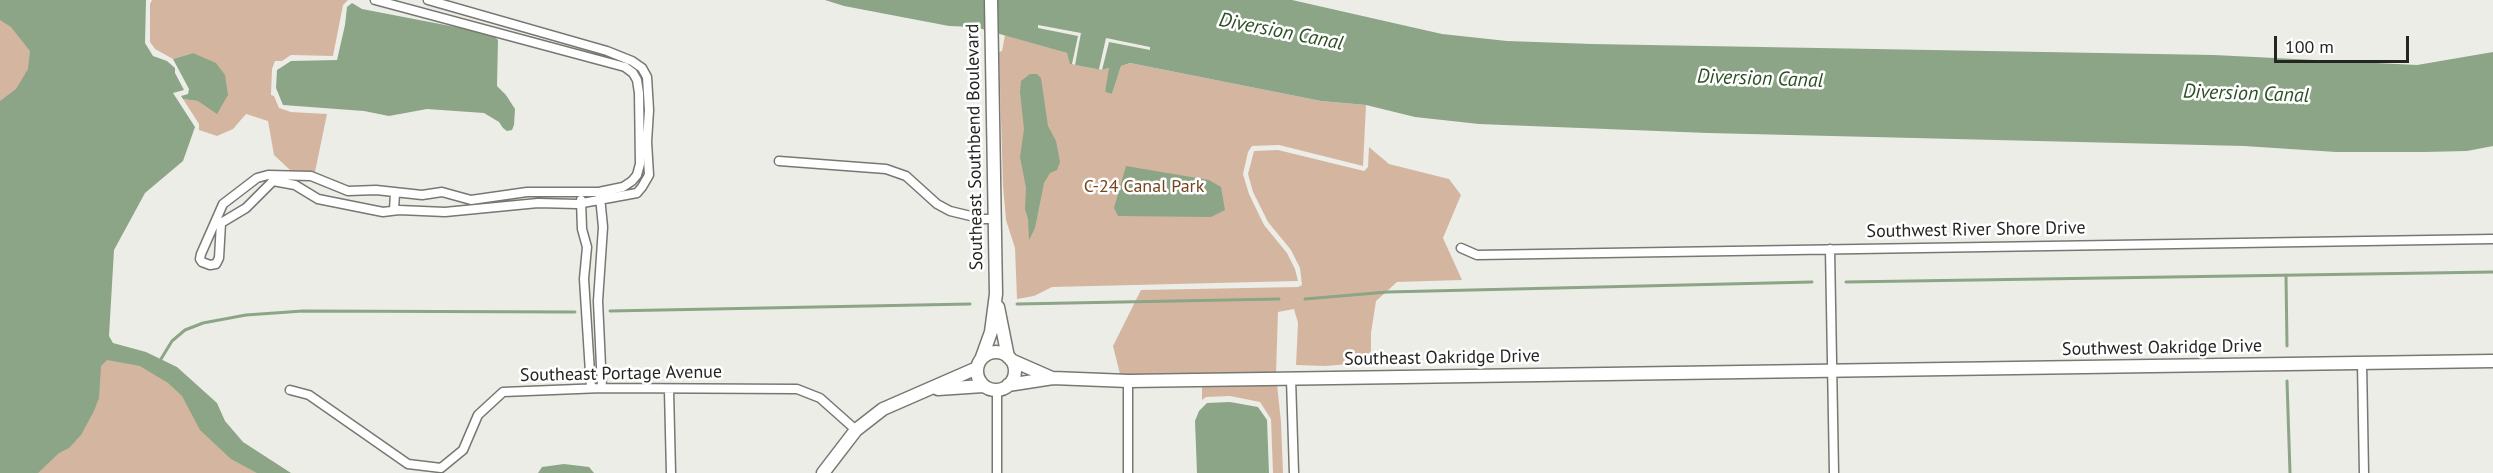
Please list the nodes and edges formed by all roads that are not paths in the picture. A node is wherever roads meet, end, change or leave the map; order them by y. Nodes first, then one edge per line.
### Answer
1 (375, 0) edge
2 (428, 0) edge
3 (991, 0) edge
4 (448, 6) junction
5 (444, 17) junction
6 (528, 28) junction
7 (524, 39) junction
8 (630, 64) junction
9 (779, 161) dead end
10 (280, 178) junction
11 (395, 193) junction
12 (582, 193) junction
13 (600, 196) junction
14 (481, 203) junction
15 (581, 204) junction
16 (394, 210) junction
17 (994, 219) junction
18 (2493, 239) edge
19 (1461, 248) dead end
20 (1830, 249) junction
21 (996, 294) junction
22 (600, 343) junction
23 (588, 344) junction
24 (1010, 358) junction
25 (2493, 361) edge
26 (979, 363) junction
27 (2362, 363) junction
28 (1832, 370) junction
29 (1053, 378) junction
30 (1291, 379) junction
31 (1128, 381) junction
32 (983, 386) junction
33 (591, 388) junction
34 (602, 388) junction
35 (1002, 388) junction
36 (290, 390) dead end
37 (669, 390) junction
38 (931, 390) junction
39 (856, 430) junction
40 (671, 473) edge
41 (823, 473) edge
42 (997, 473) edge
43 (1128, 473) edge
44 (1294, 473) edge
45 (1834, 473) edge
46 (2364, 473) edge

1 - 5 street
2 - 4 street
3 - 17 street, Southeast Southbend Boulevard
4 - 5 street
4 - 6 street
5 - 7 street
6 - 7 street
6 - 8 street
7 - 8 street
8 - 13 street
9 - 17 street
10 - 10 street
10 - 11 street
10 - 16 street
11 - 14 street
11 - 16 street
12 - 13 street
12 - 14 street
12 - 15 street
13 - 15 street
13 - 22 street
14 - 15 street
14 - 16 street
15 - 23 street
17 - 21 street, Southeast Southbend Boulevard
18 - 20 street, Southwest River Shore Drive
19 - 20 street, Southwest River Shore Drive
20 - 28 street
21 - 24 street, Southeast Southbend Boulevard
21 - 26 street, Southeast Southbend Boulevard
22 - 23 street
22 - 34 street
23 - 33 street
24 - 26 street
24 - 29 street, Southeast Oakridge Drive
24 - 35 street
25 - 27 street, Southwest Oakridge Drive
26 - 32 street
26 - 38 street
27 - 28 street, Southwest Oakridge Drive
27 - 46 street
28 - 30 street, Southeast Oakridge Drive
28 - 45 street
29 - 31 street, Southeast Oakridge Drive
29 - 35 street, Southeast Oakridge Drive
30 - 31 street, Southeast Oakridge Drive
30 - 44 street
31 - 43 street
32 - 35 street
32 - 38 street
33 - 34 street, Southeast Portage Avenue
33 - 36 street, Southeast Portage Avenue
34 - 37 street, Southeast Portage Avenue
35 - 42 street
37 - 39 street, Southeast Portage Avenue
37 - 40 street
38 - 39 street
39 - 41 street

